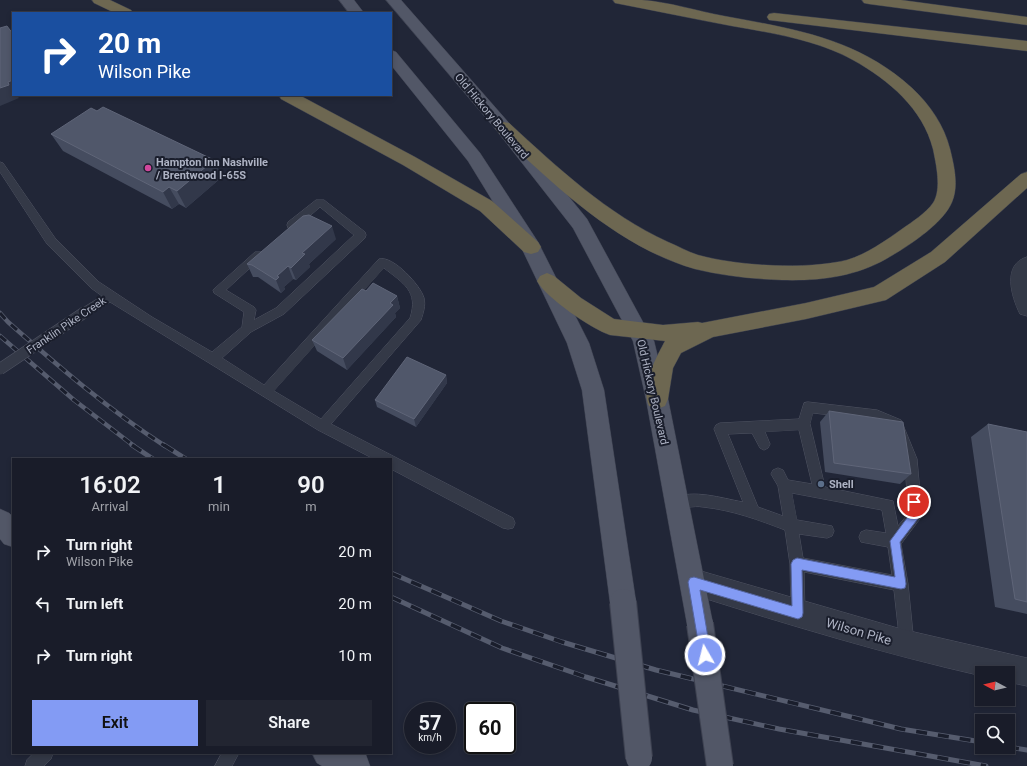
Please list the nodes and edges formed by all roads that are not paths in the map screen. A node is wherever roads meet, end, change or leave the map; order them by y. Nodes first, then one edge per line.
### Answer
1 (99, 0) edge
2 (346, 0) edge
3 (619, 0) edge
4 (869, 0) edge
5 (396, 3) edge
6 (124, 12) edge
7 (356, 12) edge
8 (1027, 21) edge
9 (1027, 46) edge
10 (392, 56) edge
11 (289, 96) edge
12 (503, 127) junction
13 (0, 165) edge
14 (1027, 178) edge
15 (284, 233) edge
16 (531, 247) junction
17 (266, 248) edge
18 (1026, 264) edge
19 (547, 281) junction
20 (110, 296) junction
21 (1027, 308) edge
22 (247, 329) junction
23 (709, 329) junction
24 (637, 330) junction
25 (213, 358) junction
26 (0, 369) edge
27 (265, 392) junction
28 (657, 399) junction
29 (804, 424) junction
30 (322, 426) junction
31 (756, 427) junction
32 (764, 444) dead end
33 (384, 458) edge
34 (392, 463) edge
35 (820, 492) junction
36 (677, 502) junction
37 (753, 511) junction
38 (0, 521) edge
39 (508, 523) dead end
40 (791, 526) junction
41 (827, 531) dead end
42 (12, 534) edge
43 (866, 537) dead end
44 (895, 541) junction
45 (797, 564) junction
46 (694, 582) junction
47 (901, 584) junction
48 (798, 613) junction
49 (907, 644) junction
50 (1027, 672) edge
51 (44, 754) edge
52 (230, 754) edge
53 (329, 754) edge
54 (640, 762) edge
55 (33, 766) edge
56 (223, 766) edge
57 (355, 766) edge
58 (720, 766) edge

1 - 6 highway
2 - 7 main road
3 - 9 highway
3 - 12 highway
4 - 8 highway
5 - 12 main road, Old Hickory Boulevard
10 - 16 main road
11 - 16 highway
12 - 24 main road, Old Hickory Boulevard
13 - 20 lane, Franklin Pike Creek
14 - 23 highway
15 - 22 lane
16 - 19 main road
17 - 22 lane
18 - 21 street
19 - 24 highway
19 - 54 main road, bridge
20 - 25 lane
20 - 26 lane, Franklin Pike Creek, bridge
22 - 25 lane
23 - 24 highway
23 - 28 highway
24 - 28 main road, Old Hickory Boulevard
25 - 27 lane
27 - 30 lane
27 - 30 lane
28 - 36 main road, Old Hickory Boulevard
29 - 31 lane
29 - 35 lane
29 - 44 lane
30 - 33 lane
31 - 32 lane
31 - 37 lane
34 - 39 lane
35 - 40 lane
35 - 44 lane
36 - 37 lane
36 - 46 main road, Old Hickory Boulevard
37 - 40 lane
38 - 42 main road
40 - 41 lane
40 - 45 lane
43 - 44 lane
44 - 47 lane
45 - 47 lane
45 - 48 lane
46 - 48 street, Wilson Pike
46 - 58 main road, Old Hickory Boulevard, bridge
47 - 49 lane
48 - 49 street, Wilson Pike
49 - 50 street, Wilson Pike
51 - 55 lane
52 - 56 lane
53 - 57 main road

